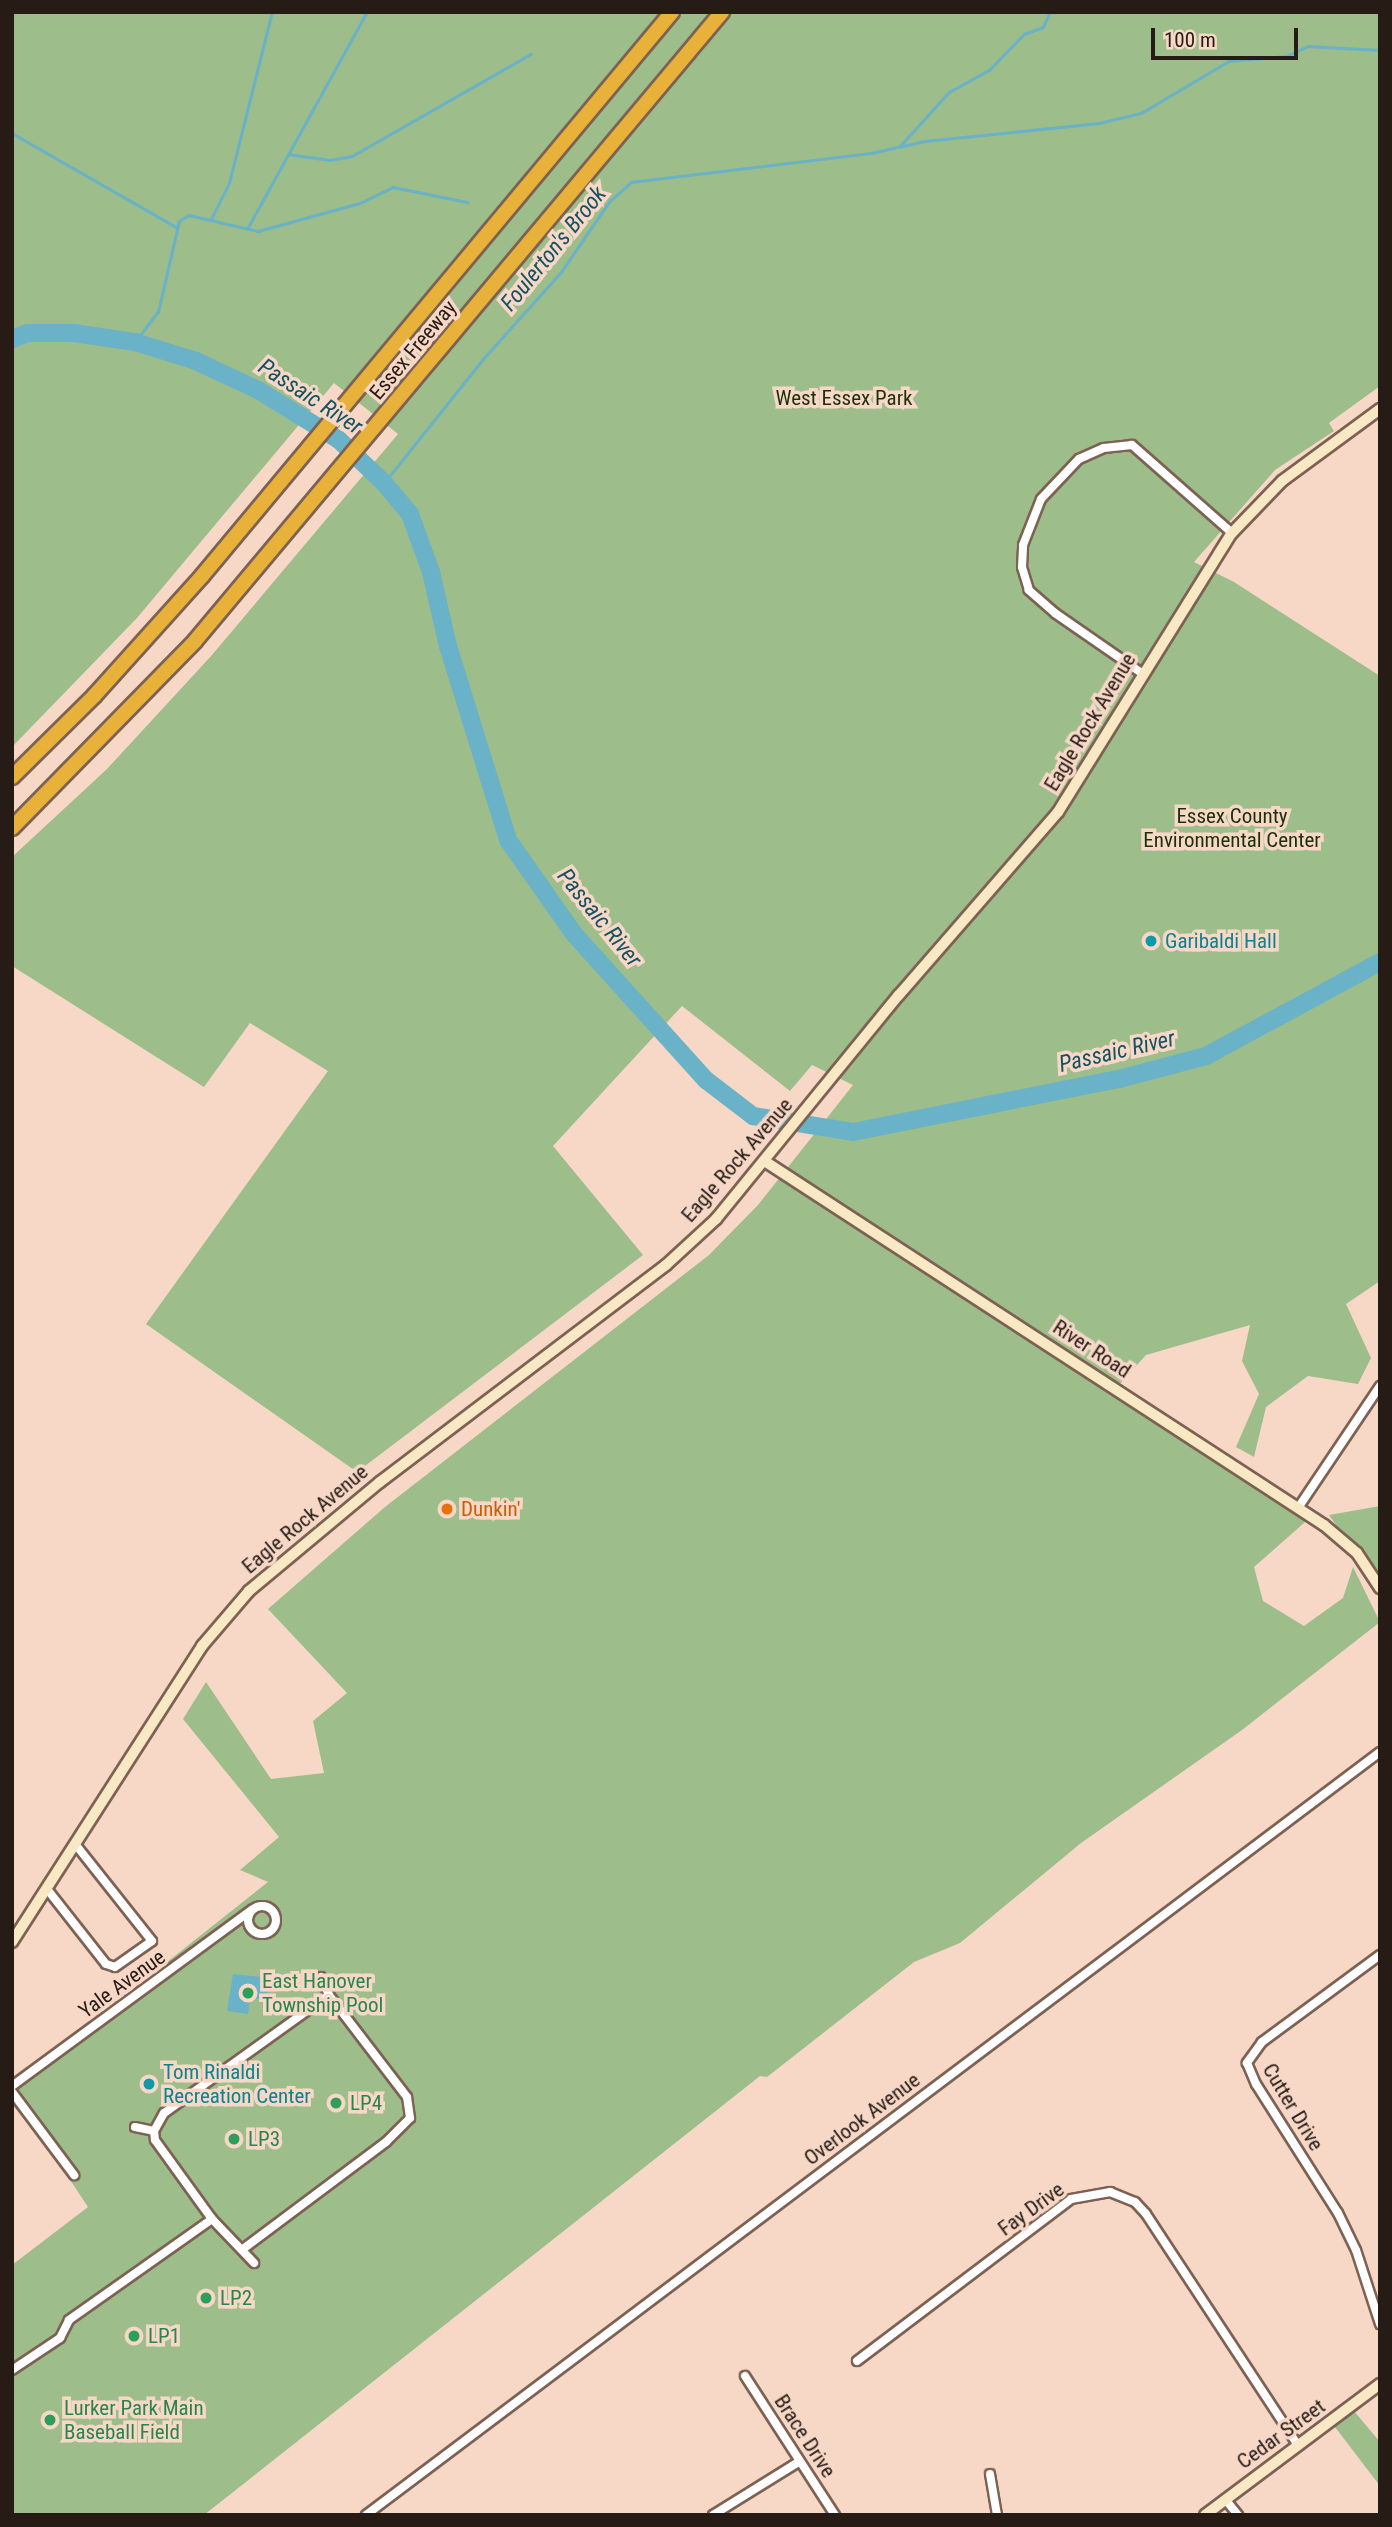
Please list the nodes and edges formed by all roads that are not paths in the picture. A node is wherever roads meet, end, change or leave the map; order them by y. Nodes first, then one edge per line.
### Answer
1 (672, 12) edge
2 (722, 12) edge
3 (1380, 409) edge
4 (1232, 533) junction
5 (1143, 674) junction
6 (12, 777) edge
7 (12, 828) edge
8 (766, 1163) junction
9 (1380, 1386) edge
10 (1298, 1508) junction
11 (1380, 1588) edge
12 (1380, 1752) edge
13 (76, 1845) junction
14 (47, 1889) junction
15 (253, 1910) dead end
16 (12, 1942) edge
17 (1380, 1955) edge
18 (321, 1977) dead end
19 (329, 1995) junction
20 (12, 2086) edge
21 (12, 2092) edge
22 (135, 2127) dead end
23 (154, 2131) junction
24 (74, 2175) dead end
25 (212, 2219) junction
26 (243, 2249) junction
27 (254, 2263) dead end
28 (1380, 2324) edge
29 (857, 2361) dead end
30 (12, 2370) edge
31 (745, 2376) dead end
32 (1380, 2384) edge
33 (1298, 2445) junction
34 (800, 2460) junction
35 (990, 2474) dead end
36 (1225, 2499) junction
37 (366, 2515) edge
38 (713, 2515) edge
39 (835, 2515) edge
40 (997, 2515) edge
41 (1205, 2515) edge
42 (1238, 2515) edge

1 - 6 highway, Essex Freeway
2 - 7 highway, Essex Freeway
3 - 4 main road, Eagle Rock Avenue
4 - 5 main road, Eagle Rock Avenue
4 - 5 street
5 - 8 main road, Eagle Rock Avenue
8 - 10 main road, River Road
8 - 13 main road, Eagle Rock Avenue
9 - 10 street
10 - 11 main road, River Road
12 - 37 street, Overlook Avenue
13 - 14 main road, Eagle Rock Avenue
13 - 14 street
14 - 16 main road, Eagle Rock Avenue
15 - 20 street, Yale Avenue
17 - 28 street, Cutter Drive
18 - 19 street
19 - 23 street
19 - 26 street
21 - 24 street
22 - 23 street
23 - 25 street
25 - 26 street
25 - 30 street
26 - 27 street
29 - 33 street, Fay Drive
31 - 34 street, Brace Drive
32 - 33 main road, Cedar Street
33 - 36 main road, Cedar Street
34 - 38 street
34 - 39 street, Brace Drive
35 - 40 street
36 - 41 main road, Cedar Street
36 - 42 street

